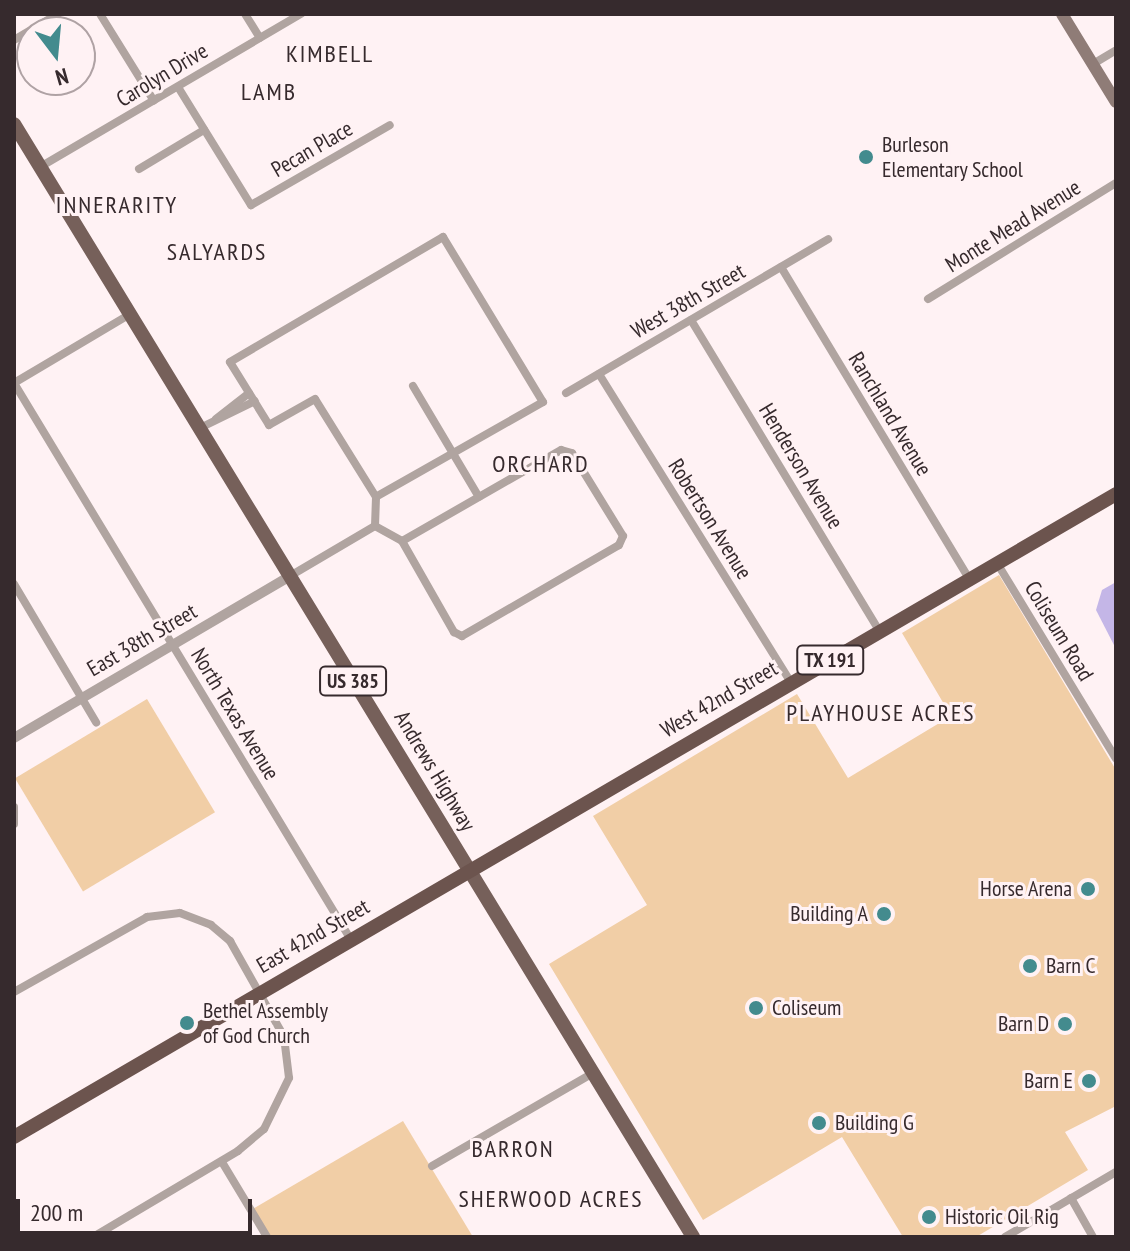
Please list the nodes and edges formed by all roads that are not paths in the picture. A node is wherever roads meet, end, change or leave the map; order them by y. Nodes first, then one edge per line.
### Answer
1 (58, 14) edge
2 (100, 14) edge
3 (245, 14) edge
4 (301, 14) edge
5 (1062, 14) edge
6 (260, 38) junction
7 (14, 40) edge
8 (1116, 50) edge
9 (1093, 64) junction
10 (178, 87) junction
11 (154, 101) junction
12 (1116, 102) edge
13 (14, 124) edge
14 (390, 125) dead end
15 (204, 130) junction
16 (40, 167) junction
17 (139, 169) dead end
18 (1116, 183) edge
19 (828, 239) dead end
20 (781, 267) junction
21 (928, 299) dead end
22 (130, 314) junction
23 (691, 320) junction
24 (599, 374) junction
25 (14, 383) edge
26 (413, 386) dead end
27 (566, 393) dead end
28 (252, 397) junction
29 (200, 428) junction
30 (454, 452) junction
31 (1116, 494) edge
32 (376, 497) junction
33 (479, 497) junction
34 (375, 526) junction
35 (402, 541) junction
36 (997, 563) junction
37 (290, 576) junction
38 (969, 579) junction
39 (14, 584) edge
40 (879, 631) junction
41 (173, 645) junction
42 (791, 683) junction
43 (82, 698) junction
44 (96, 722) dead end
45 (14, 738) edge
46 (1116, 759) edge
47 (14, 807) edge
48 (14, 824) edge
49 (469, 871) junction
50 (351, 940) junction
51 (14, 992) edge
52 (261, 992) junction
53 (593, 1073) junction
54 (14, 1137) edge
55 (222, 1162) junction
56 (432, 1166) dead end
57 (1116, 1172) edge
58 (1071, 1198) junction
59 (93, 1237) edge
60 (267, 1237) edge
61 (693, 1237) edge
62 (1005, 1237) edge
63 (1093, 1237) edge

1 - 7 street
2 - 11 street
3 - 6 street
4 - 6 street, Carolyn Drive
5 - 9 main road
6 - 10 street, Carolyn Drive
8 - 9 street
9 - 12 main road
10 - 11 street, Carolyn Drive
10 - 15 street
11 - 16 street, Carolyn Drive
13 - 16 main road, Andrews Highway / US 385
14 - 15 street, Pecan Place
15 - 17 street
16 - 22 main road, Andrews Highway / US 385
18 - 21 street, Monte Mead Avenue
19 - 20 street, West 38th Street
20 - 23 street, West 38th Street
20 - 38 street, Ranchland Avenue
22 - 25 street
22 - 29 main road, Andrews Highway / US 385
23 - 24 street, West 38th Street
23 - 40 street, Henderson Avenue
24 - 27 street, West 38th Street
24 - 42 street, Robertson Avenue
25 - 41 street, North Texas Avenue
26 - 30 street
28 - 29 street
28 - 30 street
28 - 32 street
29 - 37 main road, Andrews Highway / US 385
30 - 32 street
30 - 33 street
31 - 36 highway, West 42nd Street / TX 191
32 - 34 street
33 - 35 street
33 - 35 street
34 - 35 street
34 - 37 street
36 - 38 highway, West 42nd Street / TX 191
36 - 46 street, Coliseum Road
37 - 41 street, East 38th Street
37 - 49 main road, Andrews Highway / US 385
38 - 40 highway, West 42nd Street / TX 191
39 - 43 street
40 - 42 highway, West 42nd Street / TX 191
41 - 43 street, East 38th Street
41 - 50 street, North Texas Avenue
42 - 49 highway, West 42nd Street / TX 191
43 - 44 street
43 - 45 street, East 38th Street
47 - 48 street
49 - 50 highway, East 42nd Street / TX 191
49 - 53 main road, Andrews Highway / US 385
50 - 52 highway, East 42nd Street / TX 191
51 - 52 street
52 - 54 highway, East 42nd Street / TX 191
52 - 55 street
53 - 56 street
53 - 61 main road, Andrews Highway / US 385
55 - 59 street
55 - 60 street
57 - 58 street
58 - 62 street
58 - 63 street

